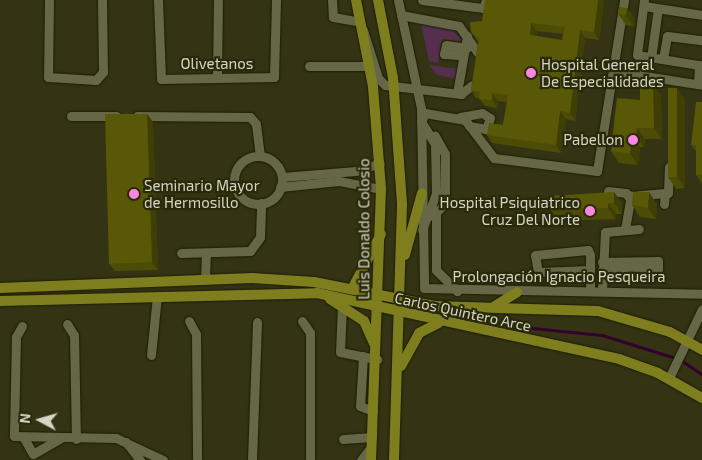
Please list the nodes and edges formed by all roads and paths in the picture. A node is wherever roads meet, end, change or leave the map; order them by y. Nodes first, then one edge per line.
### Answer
1 (49, 0) edge
2 (102, 0) edge
3 (158, 0) edge
4 (218, 0) edge
5 (276, 0) edge
6 (332, 0) edge
7 (356, 0) edge
8 (378, 0) edge
9 (398, 0) edge
10 (422, 0) edge
11 (486, 0) edge
12 (624, 0) edge
13 (644, 3) edge
14 (472, 4) edge
15 (658, 8) junction
16 (401, 15) junction
17 (702, 15) edge
18 (360, 24) junction
19 (474, 24) edge
20 (459, 26) junction
21 (466, 34) junction
22 (702, 40) edge
23 (477, 52) edge
24 (651, 58) junction
25 (663, 60) junction
26 (309, 66) dead end
27 (369, 66) junction
28 (613, 71) junction
29 (217, 78) junction
30 (700, 84) edge
31 (472, 85) edge
32 (393, 86) junction
33 (418, 88) junction
34 (457, 94) junction
35 (71, 116) dead end
36 (460, 117) junction
37 (474, 117) junction
38 (421, 122) junction
39 (472, 128) junction
40 (260, 156) junction
41 (669, 156) edge
42 (380, 162) junction
43 (282, 177) junction
44 (339, 177) junction
45 (280, 188) junction
46 (381, 189) junction
47 (608, 191) edge
48 (422, 192) junction
49 (665, 193) junction
50 (629, 194) junction
51 (261, 203) junction
52 (664, 204) dead end
53 (436, 208) junction
54 (626, 229) junction
55 (638, 229) dead end
56 (421, 231) junction
57 (382, 233) junction
58 (182, 253) dead end
59 (206, 253) junction
60 (602, 266) junction
61 (589, 270) junction
62 (401, 273) junction
63 (205, 280) junction
64 (174, 281) junction
65 (125, 283) junction
66 (0, 288) edge
67 (352, 288) junction
68 (457, 291) junction
69 (590, 291) junction
70 (602, 291) junction
71 (517, 292) junction
72 (317, 293) junction
73 (701, 293) edge
74 (380, 294) junction
75 (157, 296) junction
76 (402, 300) junction
77 (0, 301) edge
78 (342, 305) junction
79 (495, 306) junction
80 (378, 308) junction
81 (702, 309) edge
82 (401, 315) junction
83 (189, 321) dead end
84 (302, 321) dead end
85 (257, 322) dead end
86 (438, 322) junction
87 (67, 324) dead end
88 (22, 326) dead end
89 (687, 340) junction
90 (702, 350) edge
91 (151, 355) dead end
92 (363, 356) junction
93 (377, 357) junction
94 (398, 372) junction
95 (669, 378) junction
96 (702, 398) edge
97 (373, 411) junction
98 (24, 438) junction
99 (61, 438) junction
100 (76, 438) junction
101 (342, 439) dead end
102 (126, 442) junction
103 (371, 442) junction
104 (140, 460) edge
105 (162, 460) edge
106 (171, 460) edge
107 (197, 460) edge
108 (252, 460) edge
109 (310, 460) edge
110 (361, 460) edge
111 (371, 460) edge
112 (394, 460) edge

1 - 2 street
3 - 29 street, Olivetanos
4 - 29 street
5 - 29 street, Olivetanos
6 - 18 street
7 - 18 main road, Luis Donaldo Colosio
8 - 32 main road
9 - 16 street
10 - 14 street
11 - 14 street
12 - 28 street
13 - 15 street
13 - 24 street
15 - 17 street
15 - 24 street
16 - 20 street
16 - 33 street
18 - 27 main road, Luis Donaldo Colosio
18 - 32 street
19 - 20 street
20 - 21 street
21 - 23 street
21 - 34 street
22 - 25 street
24 - 25 street
25 - 30 street
26 - 27 street
27 - 42 main road, Luis Donaldo Colosio
28 - 30 street
28 - 39 street
31 - 34 street
32 - 33 street
32 - 62 main road
33 - 34 street
33 - 38 street
35 - 40 street
36 - 37 street
36 - 38 street
36 - 39 street
37 - 39 street
37 - 39 street
38 - 48 street
38 - 53 street
40 - 43 street
40 - 51 street
41 - 49 street
42 - 44 street
42 - 46 main road, Luis Donaldo Colosio
43 - 44 street
43 - 45 street
44 - 45 street
44 - 46 street
45 - 51 street
46 - 57 main road, Luis Donaldo Colosio
47 - 50 street
48 - 56 street
48 - 62 main road
49 - 50 street
49 - 52 street
50 - 54 street
51 - 59 street
53 - 56 street
53 - 68 street
54 - 55 street
54 - 60 street
56 - 68 street, Prolongación Ignacio Pesqueira
57 - 67 main road
57 - 74 main road, Luis Donaldo Colosio
58 - 59 street
59 - 63 street
60 - 60 street
60 - 70 street
61 - 61 street
61 - 69 street
62 - 76 main road
63 - 64 main road, Carlos Quintero Arce
63 - 67 main road, Carlos Quintero Arce
64 - 65 main road, Carlos Quintero Arce
64 - 75 main road
65 - 66 main road, Carlos Quintero Arce
65 - 75 main road
67 - 74 main road, Carlos Quintero Arce
68 - 71 street, Prolongación Ignacio Pesqueira
69 - 70 street, Prolongación Ignacio Pesqueira
69 - 71 street, Prolongación Ignacio Pesqueira
70 - 73 street, Prolongación Ignacio Pesqueira
71 - 79 main road
72 - 75 main road, Carlos Quintero Arce
72 - 78 main road
72 - 80 main road, Carlos Quintero Arce
74 - 76 main road, Carlos Quintero Arce
74 - 80 main road, Luis Donaldo Colosio
75 - 77 main road, Carlos Quintero Arce
75 - 91 street
76 - 79 main road, Carlos Quintero Arce
76 - 82 main road
78 - 92 street
78 - 93 main road
79 - 89 main road, Carlos Quintero Arce
80 - 82 main road, Carlos Quintero Arce
80 - 93 main road, Luis Donaldo Colosio
81 - 89 street
82 - 86 main road, Carlos Quintero Arce
82 - 94 main road
83 - 107 street
84 - 109 street
85 - 108 street
86 - 94 main road
86 - 95 main road, Carlos Quintero Arce
87 - 100 street
88 - 98 street
89 - 90 main road, Carlos Quintero Arce
89 - 95 street
92 - 93 street
92 - 97 street
93 - 97 main road, Luis Donaldo Colosio
94 - 112 main road
95 - 96 main road, Carlos Quintero Arce
97 - 103 main road, Luis Donaldo Colosio
98 - 99 street
98 - 99 street
99 - 100 street
100 - 102 street
101 - 103 street
102 - 104 street
102 - 105 street
103 - 110 street
103 - 111 main road, Luis Donaldo Colosio
105 - 106 street

